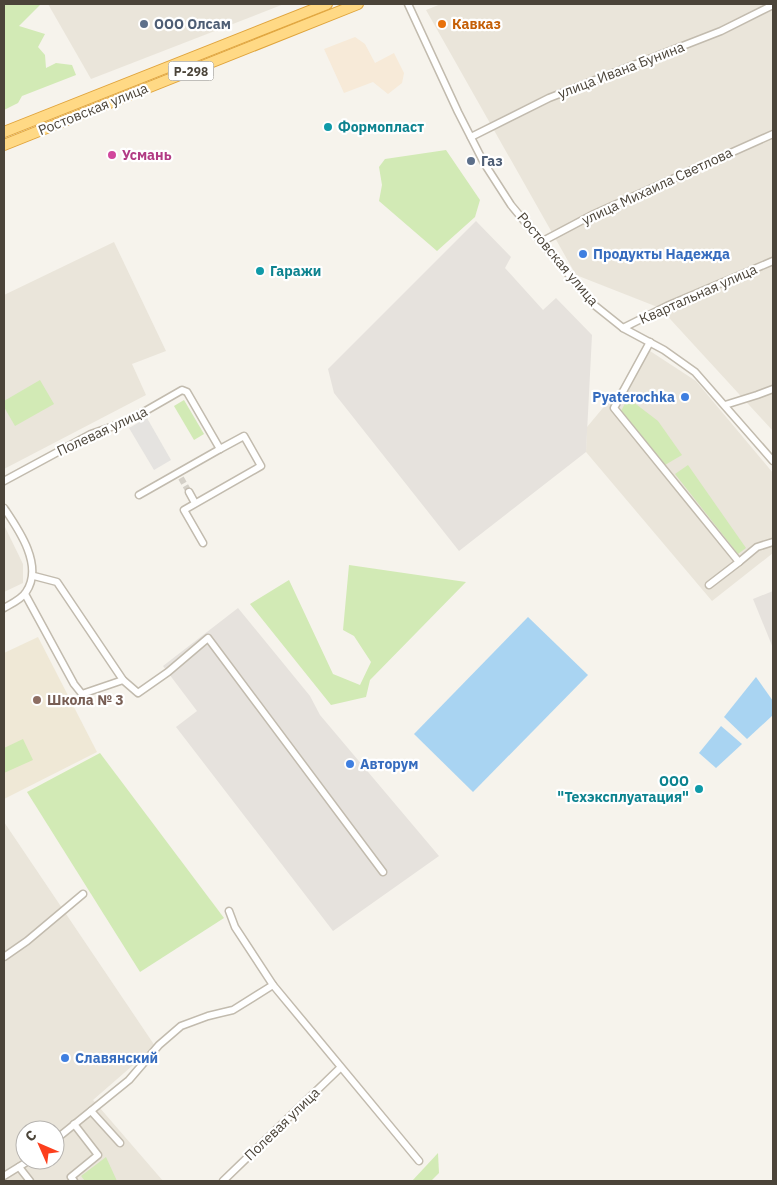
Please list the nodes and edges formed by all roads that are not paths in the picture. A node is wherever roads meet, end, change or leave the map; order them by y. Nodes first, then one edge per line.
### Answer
1 (327, 4) edge
2 (358, 4) edge
3 (408, 4) edge
4 (773, 5) edge
5 (4, 132) edge
6 (773, 134) edge
7 (471, 137) junction
8 (4, 145) edge
9 (543, 241) junction
10 (773, 261) edge
11 (623, 328) junction
12 (650, 342) junction
13 (773, 389) edge
14 (725, 405) junction
15 (220, 449) junction
16 (773, 461) edge
17 (4, 481) edge
18 (189, 492) tunnel mouth
19 (139, 495) dead end
20 (195, 503) junction
21 (4, 508) edge
22 (773, 542) edge
23 (203, 543) dead end
24 (739, 562) junction
25 (34, 576) junction
26 (709, 585) dead end
27 (25, 594) junction
28 (4, 608) edge
29 (123, 680) junction
30 (383, 872) dead end
31 (83, 894) dead end
32 (229, 911) dead end
33 (4, 957) edge
34 (273, 985) junction
35 (340, 1068) junction
36 (91, 1111) junction
37 (74, 1124) junction
38 (65, 1132) edge
39 (120, 1143) dead end
40 (419, 1161) dead end
41 (15, 1169) edge
42 (21, 1170) edge
43 (4, 1176) edge
44 (30, 1181) edge
45 (74, 1181) edge
46 (223, 1181) edge

1 - 5 highway, Ростовская улица / Р-298
2 - 8 highway, Ростовская улица / Р-298
3 - 7 street, Ростовская улица
4 - 7 street, улица Ивана Бунина
6 - 9 street, улица Михаила Светлова
7 - 9 street, Ростовская улица
9 - 11 street, Ростовская улица
10 - 11 street, Квартальная улица
11 - 12 street, Ростовская улица
12 - 14 street, Ростовская улица
12 - 24 street
13 - 14 street
14 - 16 street, Ростовская улица
15 - 17 street, Полевая улица
15 - 19 street
15 - 20 street
18 - 20 street
20 - 23 street
21 - 25 street
22 - 24 street
24 - 26 street
25 - 27 street
25 - 29 street
27 - 28 street
27 - 29 street
29 - 30 street
31 - 33 street
32 - 34 street
34 - 35 street
34 - 36 street
35 - 40 street
35 - 46 street, Полевая улица
36 - 37 street
36 - 39 street
37 - 38 street
37 - 45 street
41 - 43 street
42 - 44 street

